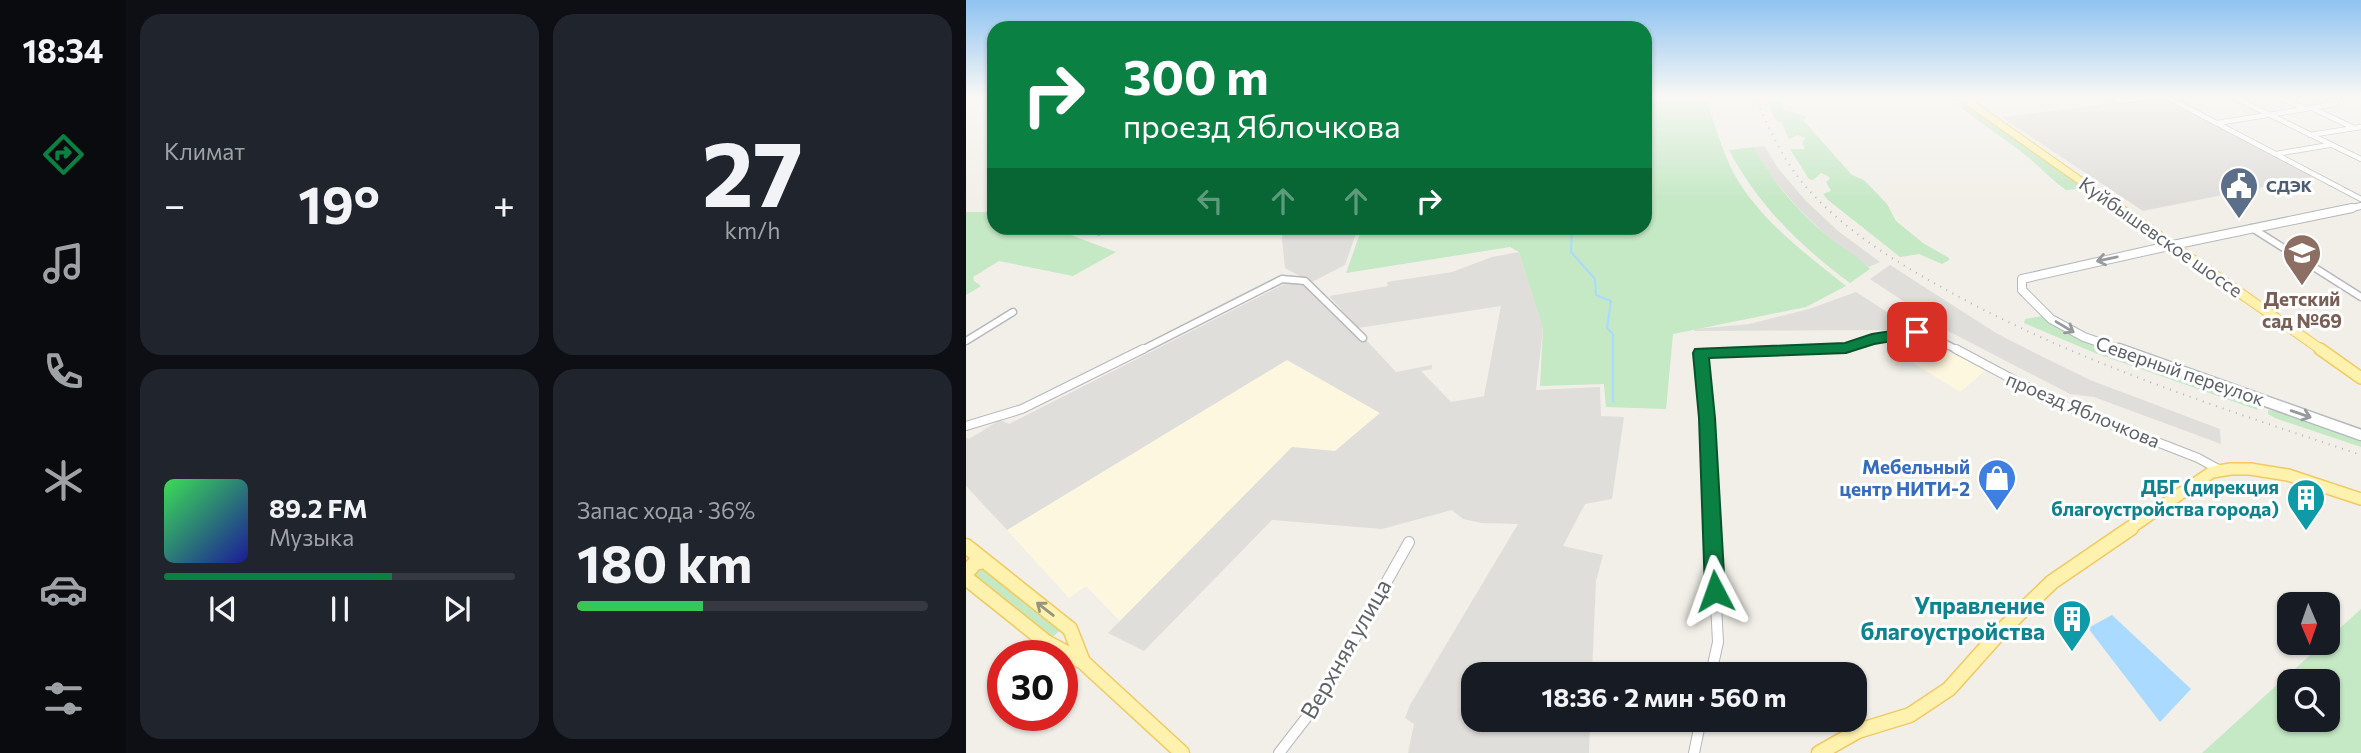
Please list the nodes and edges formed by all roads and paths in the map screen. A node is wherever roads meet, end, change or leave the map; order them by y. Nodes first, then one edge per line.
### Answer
1 (2013, 131) edge
2 (2232, 131) edge
3 (2302, 131) edge
4 (2333, 131) edge
5 (2310, 135) junction
6 (2330, 145) junction
7 (2276, 154) junction
8 (2361, 159) edge
9 (2361, 199) edge
10 (2361, 206) edge
11 (2252, 228) junction
12 (2176, 244) junction
13 (2361, 297) edge
14 (1013, 312) dead end
15 (1363, 338) dead end
16 (966, 341) edge
17 (2361, 371) edge
18 (2361, 379) edge
19 (966, 426) edge
20 (2361, 435) edge
21 (2220, 470) junction
22 (2361, 501) edge
23 (1409, 542) dead end
24 (973, 556) edge
25 (966, 575) edge
26 (1070, 629) junction
27 (1044, 640) edge
28 (1064, 640) edge
29 (1078, 660) edge
30 (1714, 662) edge
31 (1083, 663) junction
32 (1698, 732) edge
33 (1182, 753) edge
34 (1279, 753) edge
35 (1694, 753) edge
36 (1819, 753) edge

1 - 12 main road, Куйбышевское шоссе
2 - 7 street
3 - 5 street
4 - 5 street
5 - 6 street
6 - 7 street
6 - 8 street
7 - 9 street
10 - 11 street
11 - 12 street
11 - 13 street
12 - 17 main road, Куйбышевское шоссе
12 - 18 main road, Куйбышевское шоссе
12 -> 20 main road, Северный переулок
14 - 16 street
15 - 19 street
21 - 22 main road, проезд Яблочкова
21 - 30 street, проезд Яблочкова
21 - 36 main road
23 - 34 street, Верхняя улица
24 - 25 main road
26 -> 24 main road
25 - 27 main road
26 - 28 main road
26 - 31 main road
29 - 31 main road
31 - 33 main road
32 - 35 street

